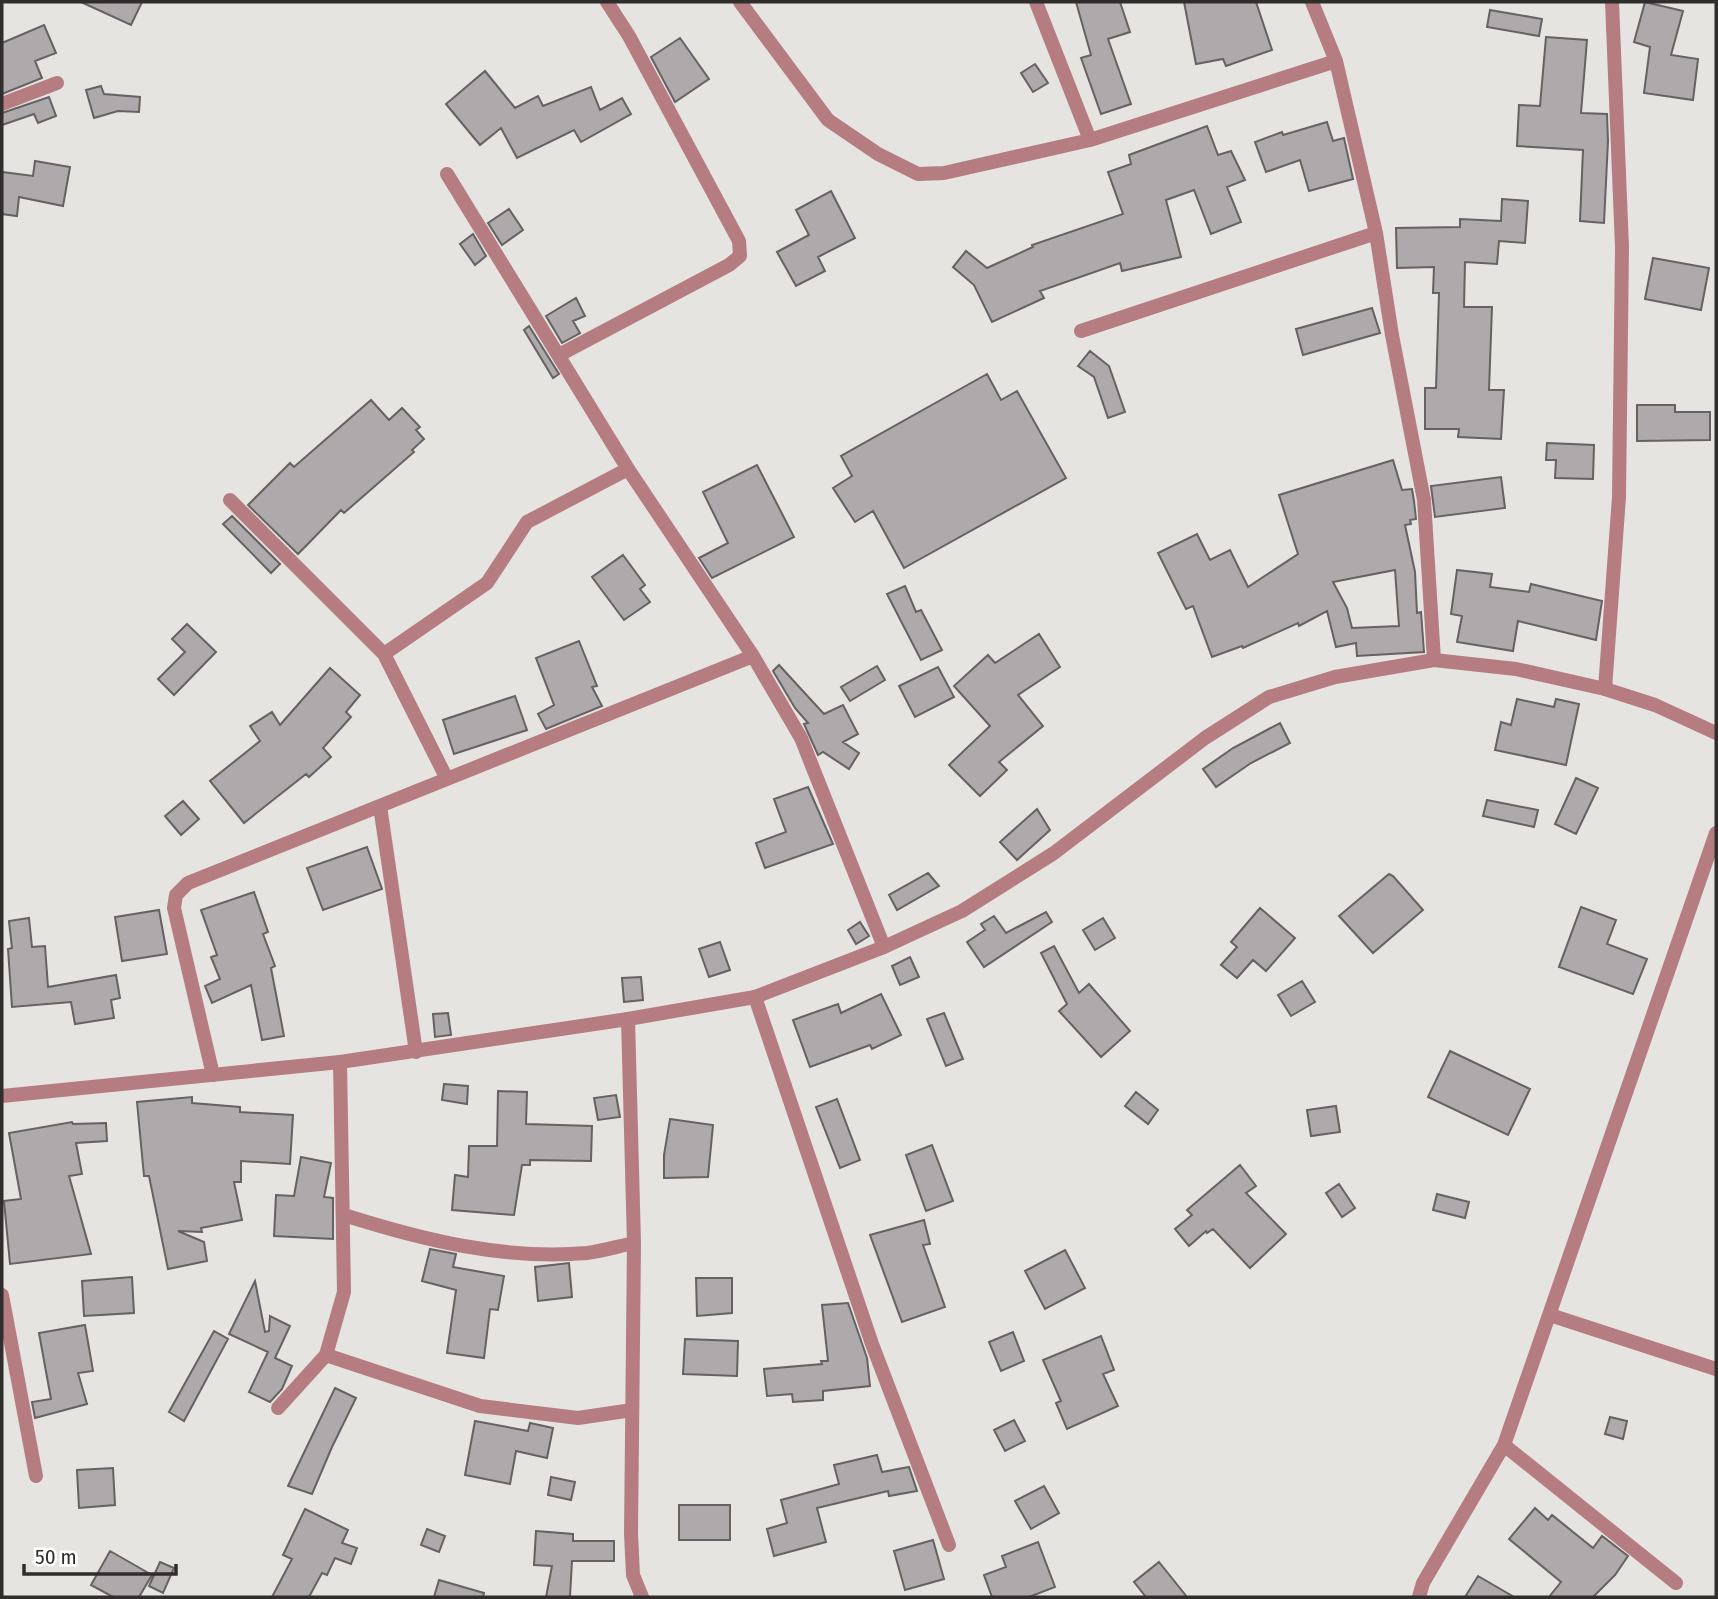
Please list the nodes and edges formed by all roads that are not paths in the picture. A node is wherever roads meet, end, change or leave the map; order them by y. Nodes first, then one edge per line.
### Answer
1 (607, 2) edge
2 (740, 2) edge
3 (1035, 2) edge
4 (1312, 2) edge
5 (1612, 2) edge
6 (1336, 61) junction
7 (57, 83) dead end
8 (2, 104) edge
9 (1090, 140) junction
10 (447, 174) dead end
11 (1376, 233) junction
12 (1081, 331) dead end
13 (559, 355) junction
14 (628, 469) junction
15 (230, 500) dead end
16 (384, 654) junction
17 (753, 656) junction
18 (1434, 660) junction
19 (1605, 689) junction
20 (1716, 733) edge
21 (447, 779) junction
22 (380, 806) junction
23 (1716, 833) edge
24 (884, 947) junction
25 (755, 997) junction
26 (628, 1019) junction
27 (416, 1052) junction
28 (340, 1062) junction
29 (213, 1075) junction
30 (2, 1097) edge
31 (344, 1215) junction
32 (634, 1243) junction
33 (2, 1295) edge
34 (1550, 1315) junction
35 (326, 1355) junction
36 (1716, 1369) edge
37 (278, 1408) dead end
38 (632, 1410) junction
39 (1504, 1445) junction
40 (36, 1476) dead end
41 (949, 1545) dead end
42 (1676, 1583) dead end
43 (642, 1597) edge
44 (1419, 1597) edge

1 - 13 street
2 - 9 street
3 - 9 street
4 - 6 street
5 - 19 street
6 - 9 street
6 - 11 street
7 - 8 street
10 - 13 street
11 - 12 street
11 - 18 street
13 - 14 street
14 - 16 street
14 - 17 street
15 - 16 street
16 - 21 street
17 - 21 street
17 - 24 street
18 - 19 street
18 - 24 street
19 - 20 street
21 - 22 street
22 - 27 street
22 - 29 street
23 - 34 street
24 - 25 street
25 - 26 street
25 - 41 street
26 - 27 street
26 - 32 street
27 - 28 street
28 - 29 street
28 - 31 street
29 - 30 street
31 - 32 street
31 - 35 street
32 - 38 street
33 - 40 street
34 - 36 street
34 - 39 street
35 - 37 street
35 - 38 street
38 - 43 street
39 - 42 street
39 - 44 street

